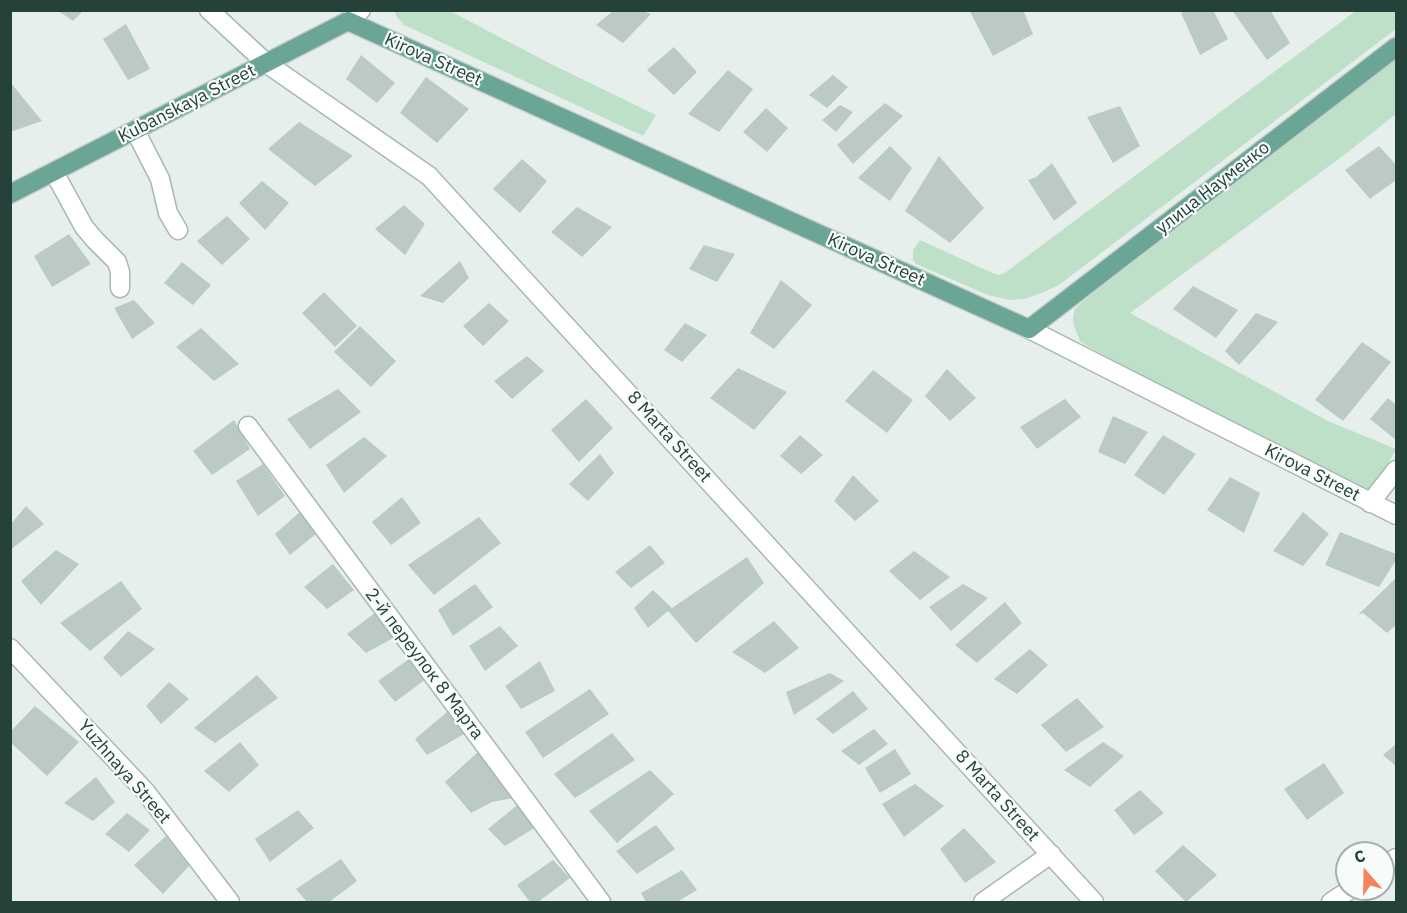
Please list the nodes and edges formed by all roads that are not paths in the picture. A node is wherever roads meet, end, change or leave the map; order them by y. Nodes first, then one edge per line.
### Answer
1 (209, 10) edge
2 (354, 16) edge
3 (1396, 47) edge
4 (266, 63) junction
5 (135, 130) junction
6 (54, 172) junction
7 (10, 194) edge
8 (178, 230) dead end
9 (120, 288) dead end
10 (1029, 329) junction
11 (248, 426) dead end
12 (1396, 470) edge
13 (1370, 502) junction
14 (1396, 515) edge
15 (10, 648) edge
16 (1051, 854) junction
17 (230, 903) edge
18 (601, 903) edge
19 (983, 903) edge
20 (1094, 903) edge

1 - 4 street, 8 Marta Street
2 - 4 main road, Kubanskaya Street
2 - 10 main road, Kirova Street
3 - 10 main road, улица Науменко
4 - 5 main road, Kubanskaya Street
4 - 16 street, 8 Marta Street
5 - 6 main road, Kubanskaya Street
5 - 8 street
6 - 7 main road, Kubanskaya Street
6 - 9 street
10 - 13 street, Kirova Street
11 - 18 street, 2-й переулок 8 Марта
12 - 13 street
13 - 14 street, Kirova Street
15 - 17 street, Yuzhnaya Street
16 - 19 street
16 - 20 street, 8 Marta Street

